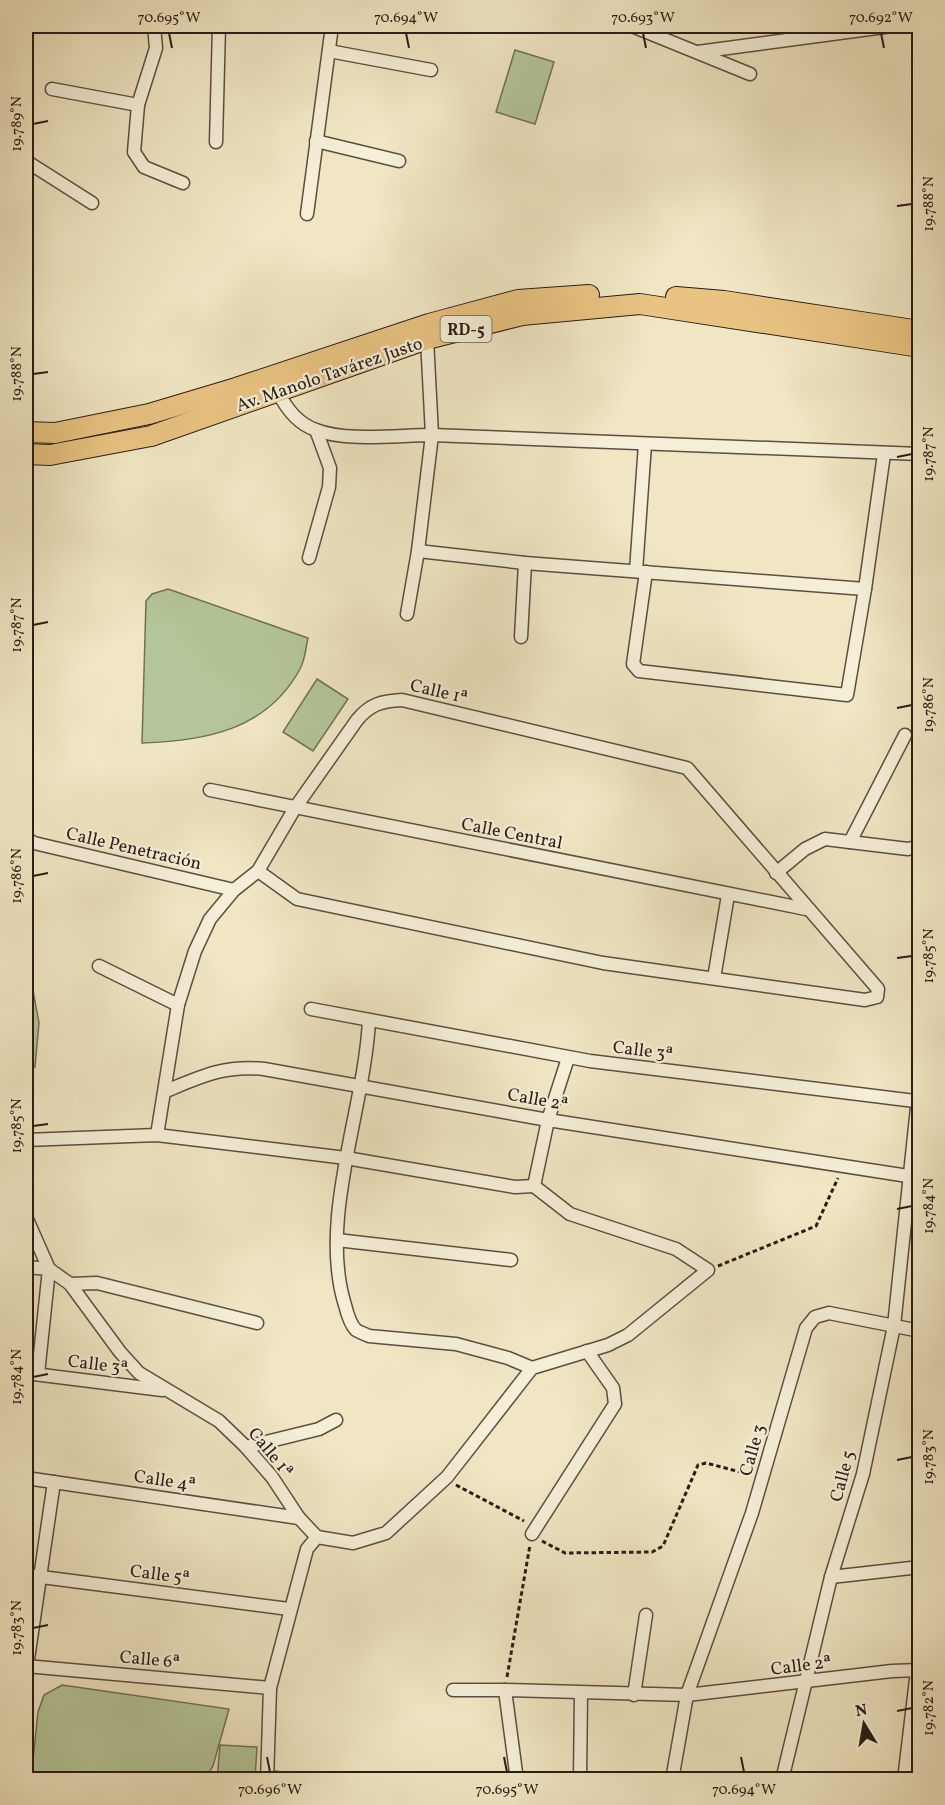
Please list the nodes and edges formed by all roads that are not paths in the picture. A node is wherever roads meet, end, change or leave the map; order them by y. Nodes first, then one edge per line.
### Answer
1 (157, 26) edge
2 (219, 26) edge
3 (332, 26) edge
4 (632, 26) edge
5 (892, 26) edge
6 (329, 51) junction
7 (698, 52) junction
8 (431, 70) dead end
9 (750, 74) dead end
10 (52, 89) dead end
11 (138, 105) junction
12 (316, 141) junction
13 (216, 142) dead end
14 (26, 161) edge
15 (399, 161) dead end
16 (183, 183) dead end
17 (92, 203) dead end
18 (306, 214) dead end
19 (920, 331) edge
20 (427, 339) junction
21 (920, 347) edge
22 (278, 392) junction
23 (316, 430) junction
24 (26, 432) edge
25 (432, 435) junction
26 (645, 444) junction
27 (26, 454) edge
28 (884, 454) junction
29 (920, 454) edge
30 (418, 551) junction
31 (309, 558) dead end
32 (525, 564) junction
33 (641, 571) junction
34 (865, 589) junction
35 (407, 614) dead end
36 (521, 637) dead end
37 (905, 735) dead end
38 (210, 790) dead end
39 (295, 808) junction
40 (26, 838) edge
41 (850, 842) junction
42 (920, 846) edge
43 (258, 871) junction
44 (776, 873) junction
45 (234, 890) junction
46 (728, 895) junction
47 (806, 909) junction
48 (99, 966) dead end
49 (714, 978) junction
50 (177, 1005) junction
51 (311, 1010) dead end
52 (369, 1020) junction
53 (568, 1058) junction
54 (920, 1079) edge
55 (361, 1085) junction
56 (166, 1091) junction
57 (915, 1101) junction
58 (548, 1120) junction
59 (158, 1135) junction
60 (26, 1140) edge
61 (346, 1158) junction
62 (908, 1176) junction
63 (534, 1186) junction
64 (26, 1218) edge
65 (337, 1240) junction
66 (511, 1260) dead end
67 (26, 1267) edge
68 (49, 1269) junction
69 (70, 1284) junction
70 (257, 1323) dead end
71 (894, 1326) junction
72 (920, 1331) edge
73 (587, 1351) junction
74 (532, 1368) junction
75 (32, 1374) edge
76 (166, 1391) junction
77 (336, 1420) dead end
78 (246, 1447) junction
79 (26, 1478) edge
80 (54, 1482) junction
81 (298, 1518) junction
82 (532, 1534) road end
83 (317, 1537) junction
84 (920, 1568) edge
85 (32, 1576) edge
86 (831, 1577) junction
87 (290, 1609) junction
88 (646, 1615) dead end
89 (26, 1669) edge
90 (918, 1670) edge
91 (803, 1683) junction
92 (270, 1688) junction
93 (453, 1690) dead end
94 (505, 1690) junction
95 (581, 1693) junction
96 (634, 1695) junction
97 (687, 1695) junction
98 (267, 1778) edge
99 (292, 1779) edge
100 (517, 1779) edge
101 (580, 1779) edge
102 (672, 1779) edge
103 (782, 1779) edge
104 (904, 1779) edge

1 - 11 street
2 - 13 street
3 - 6 street
4 - 7 street
5 - 7 street
6 - 8 street
6 - 12 street
7 - 9 street
10 - 11 street
11 - 16 street
12 - 15 street
12 - 18 street
14 - 17 street
19 - 24 main road, Av. Manolo Tavárez Justo / RD-5
20 - 21 main road, Av. Manolo Tavárez Justo / RD-5
20 - 22 main road, Av. Manolo Tavárez Justo / RD-5
20 - 25 street
22 - 23 street
22 - 27 main road, Av. Manolo Tavárez Justo / RD-5
23 - 25 street
23 - 31 street
25 - 26 street
25 - 30 street
26 - 28 street
26 - 33 street
28 - 29 street
28 - 34 street
30 - 32 street
30 - 35 street
32 - 33 street
32 - 36 street
33 - 34 street
33 - 34 street
37 - 41 street
38 - 39 street, Calle Central
39 - 43 street, Calle 1ª
39 - 44 street, Calle 1ª
39 - 46 street, Calle Central
40 - 45 street, Calle Penetración
41 - 42 street
41 - 44 street
43 - 45 street, Calle 1ª
43 - 49 street
44 - 47 street, Calle 1ª
45 - 50 street, Calle 1ª
46 - 47 street, Calle Central
46 - 49 street
47 - 49 street, Calle 1ª
48 - 50 street
50 - 56 street, Calle 1ª
51 - 52 street, Calle 3ª
52 - 53 street, Calle 3ª
52 - 55 street
53 - 57 street, Calle 3ª
53 - 58 street
54 - 57 street, Calle 5
55 - 56 street, Calle 2ª
55 - 58 street, Calle 2ª
55 - 61 street
56 - 59 street, Calle 1ª
57 - 62 street, Calle 5
58 - 62 street, Calle 2ª
58 - 63 street
59 - 60 street
59 - 61 street
61 - 63 street
61 - 65 street
62 - 71 street, Calle 5
63 - 73 street
64 - 68 street
65 - 66 street
65 - 74 street
67 - 68 street
68 - 69 street, Calle 1ª
68 - 75 street
69 - 70 street
69 - 76 street, Calle 1ª
71 - 72 street, Calle 3
71 - 86 street, Calle 5
71 - 97 street, Calle 3
73 - 74 street
73 - 82 street
74 - 83 street
75 - 76 street, Calle 3ª
76 - 78 street, Calle 1ª
77 - 78 street
78 - 81 street, Calle 1ª
79 - 80 street, Calle 4ª
80 - 81 street, Calle 4ª
80 - 85 street
81 - 83 street, Calle 1ª
83 - 87 street
84 - 86 street
85 - 87 street, Calle 5ª
85 - 89 street
86 - 91 street, Calle 5
87 - 92 street
88 - 96 street
89 - 92 street, Calle 6ª
90 - 91 street, Calle 2ª
90 - 104 street
91 - 97 street, Calle 2ª
91 - 103 street, Calle 5
92 - 98 street
93 - 94 street, Calle 2ª
94 - 95 street, Calle 2ª
94 - 100 street
95 - 96 street, Calle 2ª
95 - 101 street
96 - 97 street, Calle 2ª
97 - 102 street, Calle 3
98 - 99 street

